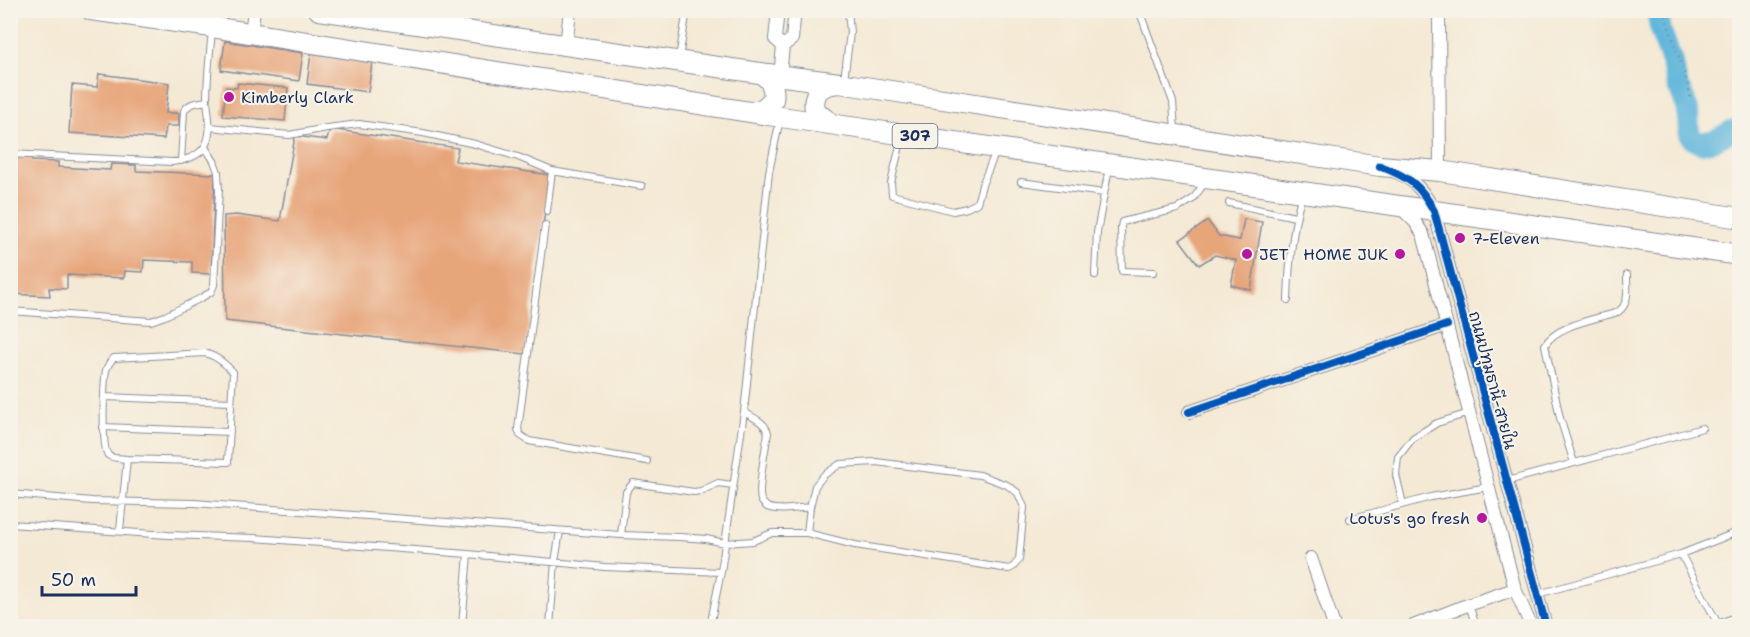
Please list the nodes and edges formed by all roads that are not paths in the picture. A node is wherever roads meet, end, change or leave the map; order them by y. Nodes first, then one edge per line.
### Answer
1 (91, 10) edge
2 (254, 10) edge
3 (319, 10) edge
4 (570, 10) edge
5 (687, 10) edge
6 (778, 10) edge
7 (795, 10) edge
8 (849, 10) edge
9 (1139, 10) edge
10 (1439, 10) edge
11 (212, 27) junction
12 (251, 33) junction
13 (566, 46) junction
14 (783, 46) junction
15 (679, 62) junction
16 (760, 73) junction
17 (780, 76) junction
18 (841, 83) junction
19 (207, 101) junction
20 (752, 112) junction
21 (781, 117) junction
22 (832, 124) junction
23 (210, 127) junction
24 (903, 134) junction
25 (1176, 134) junction
26 (205, 147) junction
27 (997, 148) junction
28 (10, 154) edge
29 (182, 161) junction
30 (1110, 164) junction
31 (1380, 166) junction
32 (552, 171) junction
33 (1440, 171) junction
34 (1208, 178) junction
35 (1022, 182) dead end
36 (642, 186) dead end
37 (1104, 193) junction
38 (1303, 193) junction
39 (1229, 203) dead end
40 (1398, 205) junction
41 (547, 211) dead end
42 (1434, 211) junction
43 (1296, 217) junction
44 (1740, 218) edge
45 (545, 225) dead end
46 (1740, 255) edge
47 (1153, 272) dead end
48 (1095, 275) dead end
49 (1627, 275) dead end
50 (1288, 300) dead end
51 (10, 311) edge
52 (1447, 325) junction
53 (105, 397) junction
54 (231, 402) junction
55 (744, 412) junction
56 (1189, 412) dead end
57 (1469, 413) junction
58 (103, 427) junction
59 (1702, 428) dead end
60 (230, 432) junction
61 (127, 459) junction
62 (647, 461) dead end
63 (1574, 463) junction
64 (1507, 481) junction
65 (733, 485) junction
66 (1488, 487) junction
67 (10, 494) edge
68 (123, 501) junction
69 (1403, 504) junction
70 (810, 507) junction
71 (1350, 519) dead end
72 (10, 525) edge
73 (120, 530) junction
74 (560, 531) junction
75 (1740, 531) edge
76 (807, 533) junction
77 (621, 535) junction
78 (725, 543) junction
79 (468, 554) junction
80 (1681, 554) junction
81 (1311, 558) dead end
82 (555, 562) junction
83 (721, 572) junction
84 (1515, 589) junction
85 (1537, 595) junction
86 (1469, 605) junction
87 (1740, 615) edge
88 (1718, 625) edge
89 (462, 627) edge
90 (550, 627) edge
91 (710, 627) edge
92 (1334, 627) edge
93 (1413, 627) edge
94 (1476, 627) edge
95 (1531, 627) edge
96 (1546, 627) edge

1 - 11 main road, 307
2 - 12 street
3 - 13 main road
4 - 13 street
5 - 15 lane
6 - 14 street
7 - 14 street
8 - 18 lane
9 - 25 lane
10 - 33 street
11 - 12 main road, 307
11 - 19 lane
12 - 20 main road, 307
13 - 15 main road
14 - 17 street
15 - 16 main road
16 - 17 main road
16 - 20 main road
17 - 18 main road
18 - 22 main road
18 - 25 main road
19 - 23 lane
19 - 29 lane
20 - 21 main road, 307
21 - 22 main road, 307
21 - 55 lane
22 - 24 main road, 307
23 - 26 lane
23 - 32 lane
24 - 27 main road, 307
24 - 27 lane
25 - 31 main road
26 - 29 lane
26 - 51 lane
27 - 30 main road, 307
28 - 29 lane
30 - 34 main road, 307
30 - 37 lane
31 - 33 main road
31 - 42 street, ถนนปทุมธานี-สายใน
32 - 36 lane
32 - 41 lane
33 - 44 main road
34 - 38 main road, 307
34 - 47 lane
35 - 37 lane
37 - 48 lane
38 - 40 main road, 307
38 - 43 lane
39 - 43 lane
40 - 42 main road, 307
40 - 52 street, ถนนปทุมธานี-สายใน
42 - 46 main road, 307
42 - 64 street, ถนนปทุมธานี-สายใน
43 - 50 lane
45 - 62 lane
49 - 63 lane
52 - 56 street
52 - 57 street, ถนนปทุมธานี-สายใน
53 - 54 lane
53 - 54 lane
53 - 58 lane
54 - 60 lane
55 - 65 lane
55 - 70 lane
57 - 66 street, ถนนปทุมธานี-สายใน
57 - 69 lane
58 - 60 lane
58 - 61 lane
59 - 63 lane
60 - 61 lane
61 - 68 lane
63 - 64 lane
64 - 66 street
64 - 85 street, ถนนปทุมธานี-สายใน
65 - 77 lane
65 - 78 lane
66 - 69 lane
66 - 84 street, ถนนปทุมธานี-สายใน
67 - 68 lane
68 - 73 lane
68 - 74 lane
69 - 71 lane
70 - 76 lane
70 - 76 lane
72 - 73 lane
73 - 79 lane
74 - 77 lane
74 - 82 lane
75 - 80 lane
76 - 78 lane
77 - 78 lane
78 - 83 lane
79 - 82 lane
79 - 89 lane
80 - 85 lane
80 - 88 lane
81 - 92 street
82 - 83 lane
82 - 90 lane
83 - 91 lane
84 - 86 street
84 - 95 street, ถนนปทุมธานี-สายใน
85 - 96 street, ถนนปทุมธานี-สายใน
86 - 93 street
86 - 94 lane
87 - 88 lane

